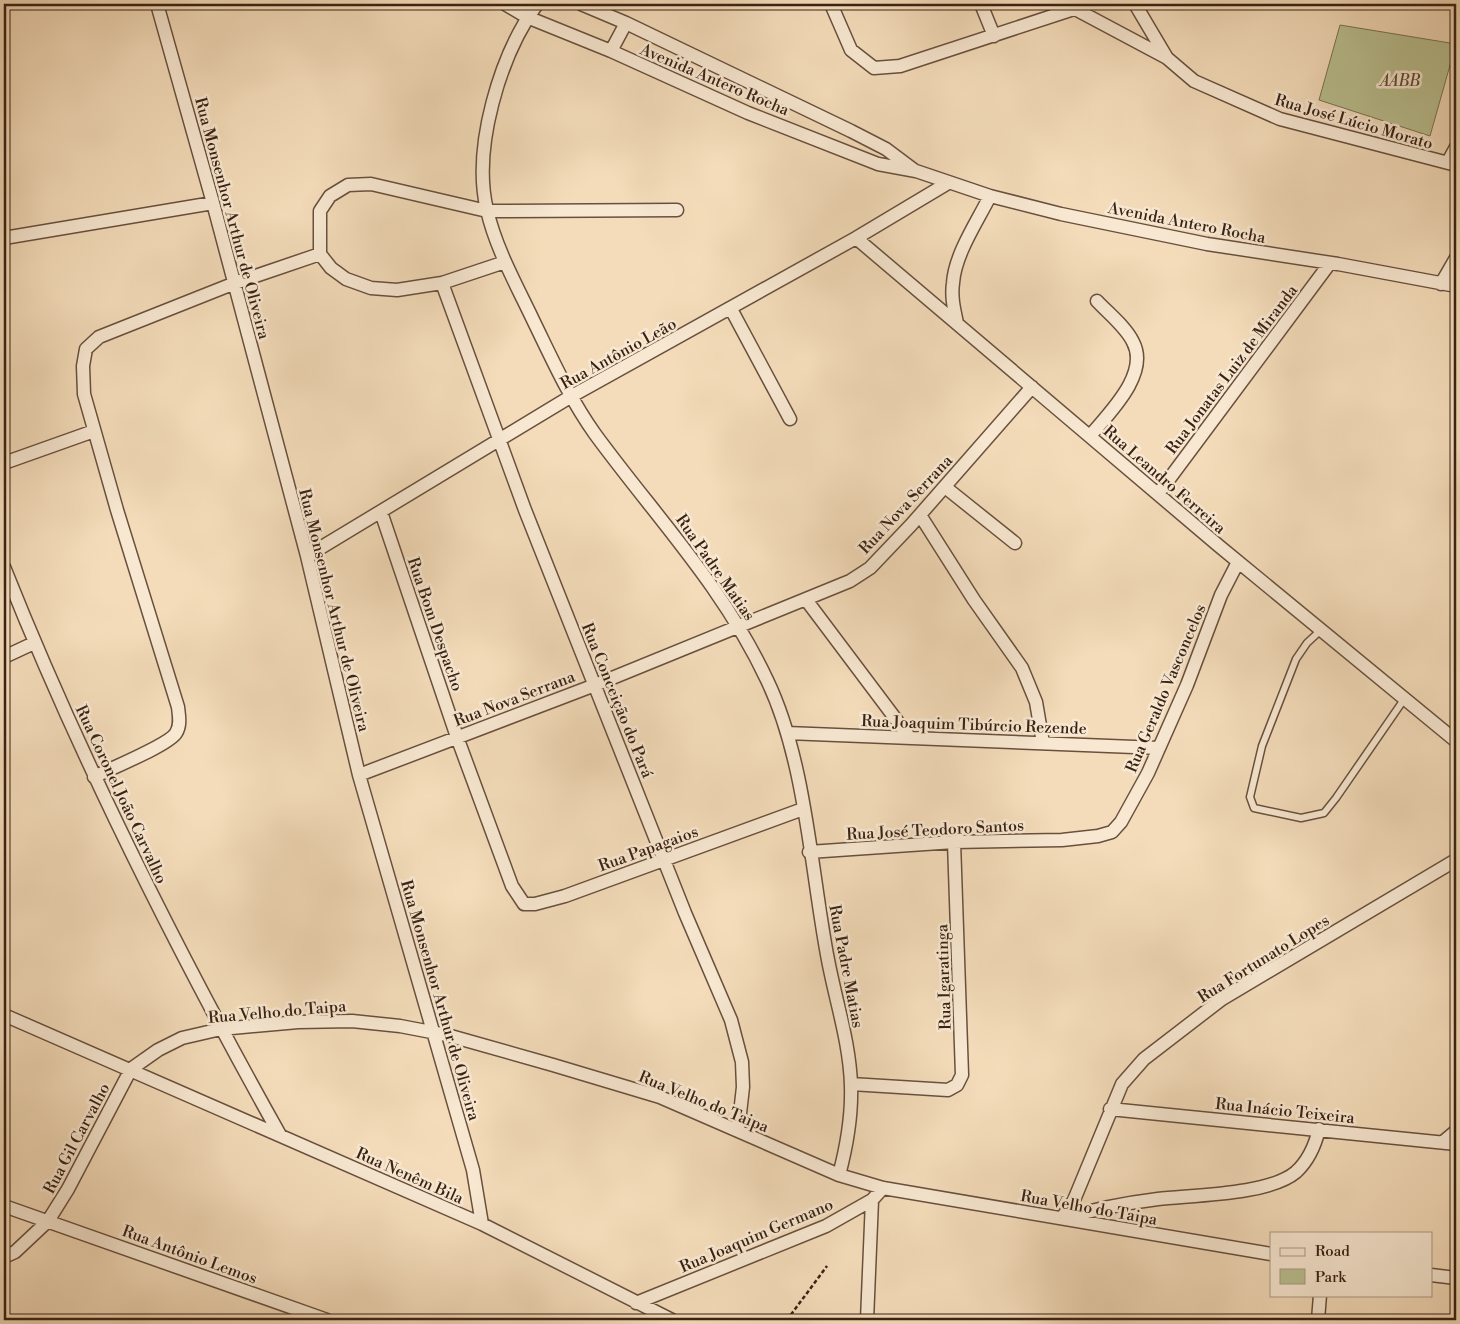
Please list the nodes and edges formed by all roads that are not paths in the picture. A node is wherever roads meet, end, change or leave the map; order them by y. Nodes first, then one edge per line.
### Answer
1 (157, 4) edge
2 (504, 4) edge
3 (537, 4) edge
4 (580, 4) edge
5 (831, 4) edge
6 (981, 4) edge
7 (1089, 4) edge
8 (1135, 4) edge
9 (1075, 9) junction
10 (527, 17) junction
11 (626, 23) junction
12 (994, 36) junction
13 (611, 51) junction
14 (1167, 58) junction
15 (1456, 141) edge
16 (1450, 164) edge
17 (916, 171) junction
18 (948, 183) junction
19 (990, 196) junction
20 (213, 203) junction
21 (677, 210) dead end
22 (487, 211) junction
23 (4, 238) edge
24 (856, 238) junction
25 (320, 254) junction
26 (1456, 258) edge
27 (505, 262) junction
28 (1330, 263) junction
29 (235, 283) junction
30 (442, 283) junction
31 (1441, 284) junction
32 (1456, 286) edge
33 (1097, 301) dead end
34 (731, 308) junction
35 (957, 322) junction
36 (1032, 386) junction
37 (570, 397) junction
38 (790, 419) dead end
39 (94, 431) junction
40 (1090, 436) junction
41 (500, 440) junction
42 (4, 463) edge
43 (945, 486) junction
44 (1158, 494) junction
45 (381, 512) junction
46 (920, 515) junction
47 (1015, 543) dead end
48 (307, 556) junction
49 (1238, 562) junction
50 (4, 567) edge
51 (807, 601) junction
52 (739, 628) junction
53 (1322, 629) junction
54 (34, 643) junction
55 (4, 657) edge
56 (595, 685) junction
57 (1404, 698) junction
58 (787, 733) junction
59 (457, 737) junction
60 (910, 738) junction
61 (1456, 741) edge
62 (1043, 743) junction
63 (1159, 748) junction
64 (359, 775) junction
65 (94, 776) junction
66 (803, 809) junction
67 (1062, 840) joint
68 (954, 842) junction
69 (809, 852) junction
70 (664, 860) junction
71 (1456, 860) edge
72 (512, 886) joint
73 (4, 1015) edge
74 (221, 1029) junction
75 (433, 1032) junction
76 (131, 1069) junction
77 (851, 1084) junction
78 (1110, 1109) junction
79 (1319, 1129) junction
80 (738, 1131) junction
81 (1456, 1131) edge
82 (280, 1135) junction
83 (1443, 1142) junction
84 (1456, 1144) edge
85 (839, 1174) junction
86 (883, 1188) junction
87 (872, 1200) junction
88 (4, 1206) edge
89 (1062, 1218) junction
90 (45, 1220) junction
91 (482, 1224) junction
92 (1270, 1254) edge
93 (4, 1257) edge
94 (1432, 1275) edge
95 (1456, 1278) edge
96 (1320, 1296) edge
97 (636, 1302) junction
98 (327, 1320) edge
99 (672, 1320) edge
100 (866, 1320) edge
101 (1318, 1320) edge

1 - 20 street, Rua Monsenhor Arthur de Oliveira
2 - 10 street, Avenida Antero Rocha
3 - 10 street, Rua Padre Matias
4 - 11 street, Avenida Antero Rocha
5 - 12 street
6 - 12 street
7 - 9 street
8 - 14 street, Rua José Lúcio Morato
9 - 12 street
9 - 14 street, Rua José Lúcio Morato
10 - 13 street, Avenida Antero Rocha
10 - 22 street, Rua Padre Matias
11 - 13 street
11 - 17 street, Avenida Antero Rocha
13 - 17 street, Avenida Antero Rocha
14 - 16 street, Rua José Lúcio Morato
15 - 16 lane
17 - 18 street, Avenida Antero Rocha
18 - 19 street, Avenida Antero Rocha
18 - 24 street, Rua Antônio Leão
19 - 28 street, Avenida Antero Rocha
19 - 35 street
20 - 23 street
20 - 29 street, Rua Monsenhor Arthur de Oliveira
21 - 22 street
22 - 25 street
22 - 27 street, Rua Padre Matias
24 - 34 street, Rua Antônio Leão
24 - 35 street, Rua Leandro Ferreira
25 - 29 street
25 - 30 street
26 - 31 street
27 - 30 street
27 - 37 street, Rua Padre Matias
28 - 31 street, Avenida Antero Rocha
28 - 44 street, Rua Jonatas Luiz de Miranda
29 - 39 street
29 - 48 street, Rua Monsenhor Arthur de Oliveira
30 - 41 street, Rua Conceição do Pará
31 - 32 street, Avenida Antero Rocha
33 - 40 street
34 - 37 street, Rua Antônio Leão
34 - 38 street
35 - 36 street, Rua Leandro Ferreira
36 - 40 street, Rua Leandro Ferreira
36 - 43 street, Rua Nova Serrana
37 - 41 street, Rua Antônio Leão
37 - 52 street, Rua Padre Matias
39 - 42 street
39 - 65 street
40 - 44 street, Rua Leandro Ferreira
41 - 45 street, Rua Antônio Leão
41 - 56 street, Rua Conceição do Pará
43 - 46 street, Rua Nova Serrana
43 - 47 street
44 - 49 street, Rua Leandro Ferreira
45 - 48 street, Rua Antônio Leão
45 - 59 street, Rua Bom Despacho
46 - 51 street, Rua Nova Serrana
46 - 62 street
48 - 64 street, Rua Monsenhor Arthur de Oliveira
49 - 53 street, Rua Leandro Ferreira
49 - 63 street, Rua Geraldo Vasconcelos
50 - 54 street, Rua Coronel João Carvalho
51 - 52 street, Rua Nova Serrana
51 - 60 street
52 - 56 street, Rua Nova Serrana
52 - 58 street, Rua Padre Matias
53 - 57 street, Rua Leandro Ferreira
53 - 57 lane
54 - 55 street
54 - 65 street, Rua Coronel João Carvalho
56 - 59 street, Rua Nova Serrana
56 - 70 street, Rua Conceição do Pará
57 - 61 street, Rua Leandro Ferreira
58 - 60 street, Rua Joaquim Tibúrcio Rezende
58 - 66 street, Rua Padre Matias
59 - 64 street, Rua Nova Serrana
59 - 72 street, Rua Bom Despacho
60 - 62 street, Rua Joaquim Tibúrcio Rezende
62 - 63 street, Rua Joaquim Tibúrcio Rezende
63 - 67 street, Rua Geraldo Vasconcelos
64 - 75 street, Rua Monsenhor Arthur de Oliveira
65 - 74 street, Rua Coronel João Carvalho
66 - 69 street, Rua Padre Matias
66 - 70 street, Rua Papagaios
67 - 68 street, Rua José Teodoro Santos
68 - 69 street, Rua José Teodoro Santos
68 - 77 street, Rua Igaratinga
69 - 77 street, Rua Padre Matias
70 - 72 street, Rua Papagaios
70 - 80 street, Rua Conceição do Pará
71 - 78 street, Rua Fortunato Lopes
73 - 76 street, Rua Nenêm Bila
74 - 75 street, Rua Velho do Taipa
74 - 76 street, Rua Velho do Taipa
74 - 82 street, Rua Coronel João Carvalho
75 - 80 street, Rua Velho do Taipa
75 - 91 street, Rua Monsenhor Arthur de Oliveira
76 - 82 street, Rua Nenêm Bila
76 - 90 street, Rua Gil Carvalho
77 - 85 street, Rua Padre Matias
78 - 79 street, Rua Inácio Teixeira
78 - 89 street, Rua Fortunato Lopes
79 - 83 street, Rua Inácio Teixeira
79 - 89 street
80 - 85 street, Rua Velho do Taipa
81 - 83 street
82 - 91 street, Rua Nenêm Bila
83 - 84 street, Rua Inácio Teixeira
85 - 86 street, Rua Velho do Taipa
86 - 87 street, Rua Joaquim Germano
86 - 89 street, Rua Velho do Taipa
87 - 97 street, Rua Joaquim Germano
87 - 100 street
88 - 90 street, Rua Antônio Lemos
89 - 92 street, Rua Velho do Taipa
90 - 93 street, Rua Gil Carvalho
90 - 98 street, Rua Antônio Lemos
91 - 97 street, Rua Nenêm Bila
94 - 95 street
96 - 101 street
97 - 99 street, Rua Nenêm Bila

